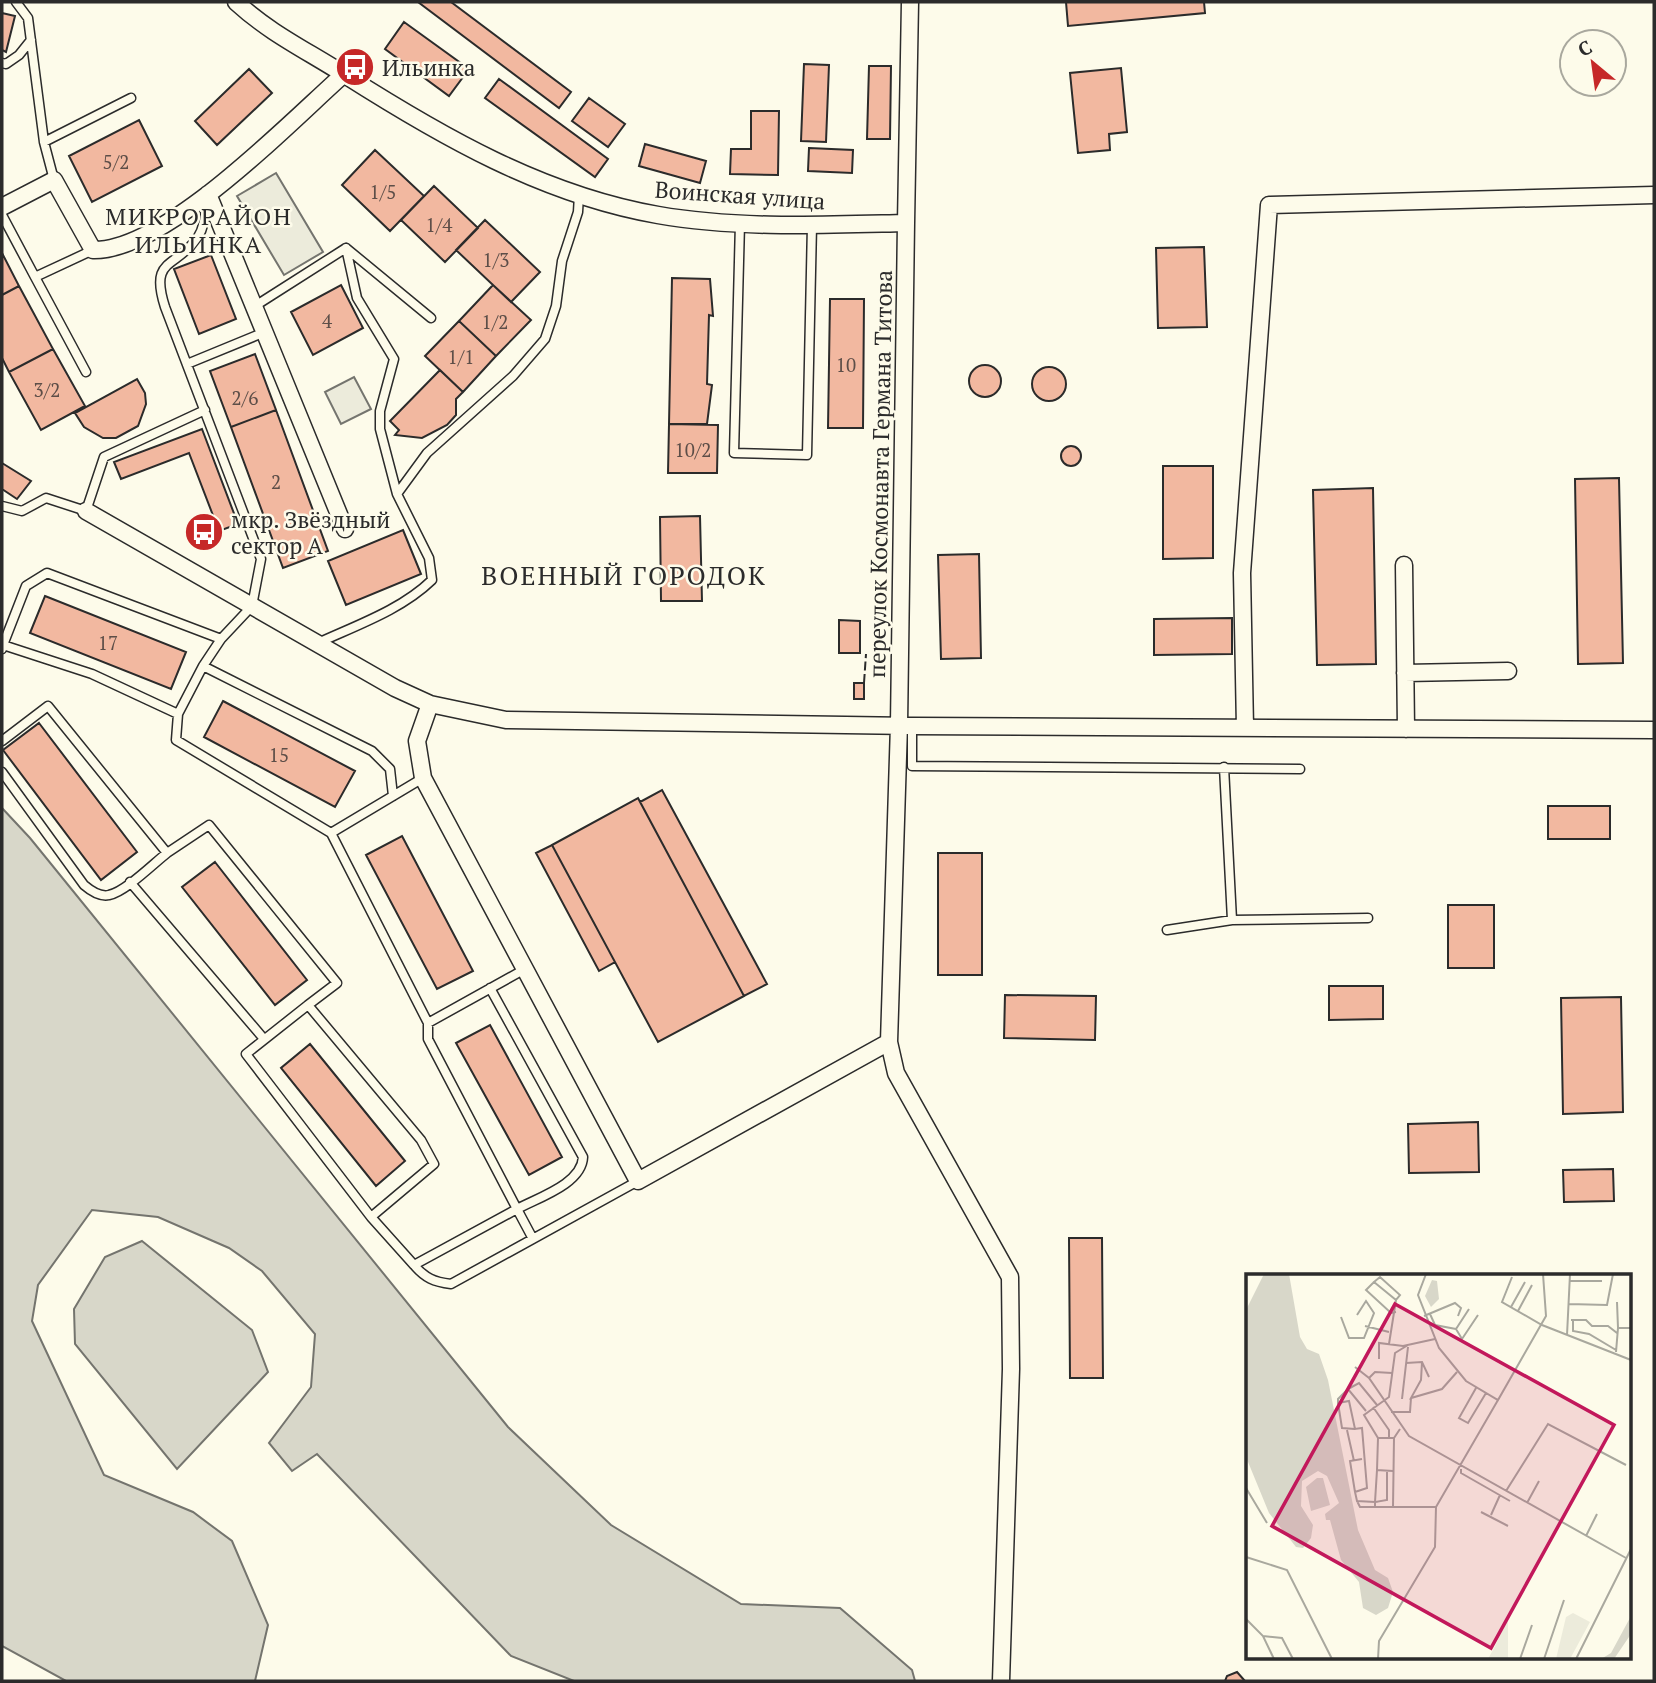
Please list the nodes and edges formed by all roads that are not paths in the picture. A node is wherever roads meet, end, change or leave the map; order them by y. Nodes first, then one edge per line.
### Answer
1 (16, 2) edge
2 (236, 2) edge
3 (910, 2) edge
4 (31, 40) junction
5 (2, 63) edge
6 (344, 74) junction
7 (131, 98) dead end
8 (44, 142) junction
9 (54, 180) junction
10 (208, 194) junction
11 (579, 195) junction
12 (1654, 195) edge
13 (2, 207) edge
14 (2, 215) edge
15 (740, 223) junction
16 (906, 223) junction
17 (812, 225) junction
18 (346, 248) junction
19 (93, 250) junction
20 (35, 277) junction
21 (256, 306) junction
22 (431, 318) dead end
23 (265, 332) junction
24 (187, 363) junction
25 (86, 372) dead end
26 (205, 410) junction
27 (397, 494) junction
28 (2, 506) edge
29 (86, 511) junction
30 (345, 529) dead end
31 (1404, 565) dead end
32 (252, 606) junction
33 (220, 639) junction
34 (318, 643) junction
35 (2, 647) edge
36 (203, 666) junction
37 (1508, 671) dead end
38 (1405, 673) junction
39 (430, 704) junction
40 (178, 713) junction
41 (905, 726) junction
42 (1245, 728) junction
43 (1406, 729) junction
44 (1654, 730) edge
45 (2, 741) edge
46 (1224, 767) junction
47 (1300, 769) dead end
48 (2, 772) edge
49 (423, 778) junction
50 (393, 796) junction
51 (331, 833) junction
52 (167, 853) junction
53 (130, 882) junction
54 (1368, 918) dead end
55 (1232, 920) junction
56 (1167, 930) dead end
57 (525, 970) junction
58 (490, 988) junction
59 (308, 1005) junction
60 (428, 1023) junction
61 (264, 1039) junction
62 (889, 1042) junction
63 (638, 1181) junction
64 (517, 1209) junction
65 (371, 1217) junction
66 (533, 1239) junction
67 (414, 1265) junction
68 (1001, 1681) edge

1 - 4 lane
2 - 6 street, Воинская улица
3 - 16 street
4 - 5 lane
4 - 8 lane
6 - 10 street
6 - 11 street, Воинская улица
7 - 8 lane
8 - 9 lane
9 - 13 street
9 - 19 street
10 - 19 street
10 - 21 street
10 - 24 lane
11 - 15 street, Воинская улица
11 - 27 lane
12 - 42 street
14 - 20 lane
15 - 17 street, Воинская улица
15 - 17 lane
16 - 17 street, Воинская улица
16 - 41 street, переулок Космонавта Германа Титова
18 - 21 lane
18 - 22 lane
18 - 27 lane
19 - 20 lane
20 - 25 lane
21 - 23 street
23 - 24 lane
23 - 30 street
24 - 26 lane
26 - 29 lane
26 - 32 lane
27 - 34 lane
28 - 29 lane
29 - 32 street
31 - 38 street
32 - 33 lane
32 - 34 street
33 - 35 lane
33 - 36 lane
34 - 39 street
35 - 40 lane
36 - 40 lane
36 - 50 lane
37 - 38 street
38 - 43 street
39 - 41 street
39 - 49 street
40 - 51 lane
41 - 42 street
41 - 46 lane
41 - 62 street, переулок Космонавта Германа Титова
42 - 43 street
43 - 44 street
45 - 52 lane
46 - 47 lane
46 - 55 lane
48 - 53 lane
49 - 50 lane
49 - 57 street
50 - 51 lane
51 - 60 lane
52 - 53 lane
52 - 59 lane
53 - 61 lane
54 - 55 lane
55 - 56 lane
57 - 58 lane
57 - 63 street
58 - 60 lane
58 - 64 lane
59 - 61 lane
59 - 65 lane
60 - 64 lane
61 - 65 lane
62 - 63 street
62 - 68 street, переулок Космонавта Германа Титова
63 - 66 lane
64 - 66 lane
64 - 67 lane
65 - 67 lane
66 - 67 lane

